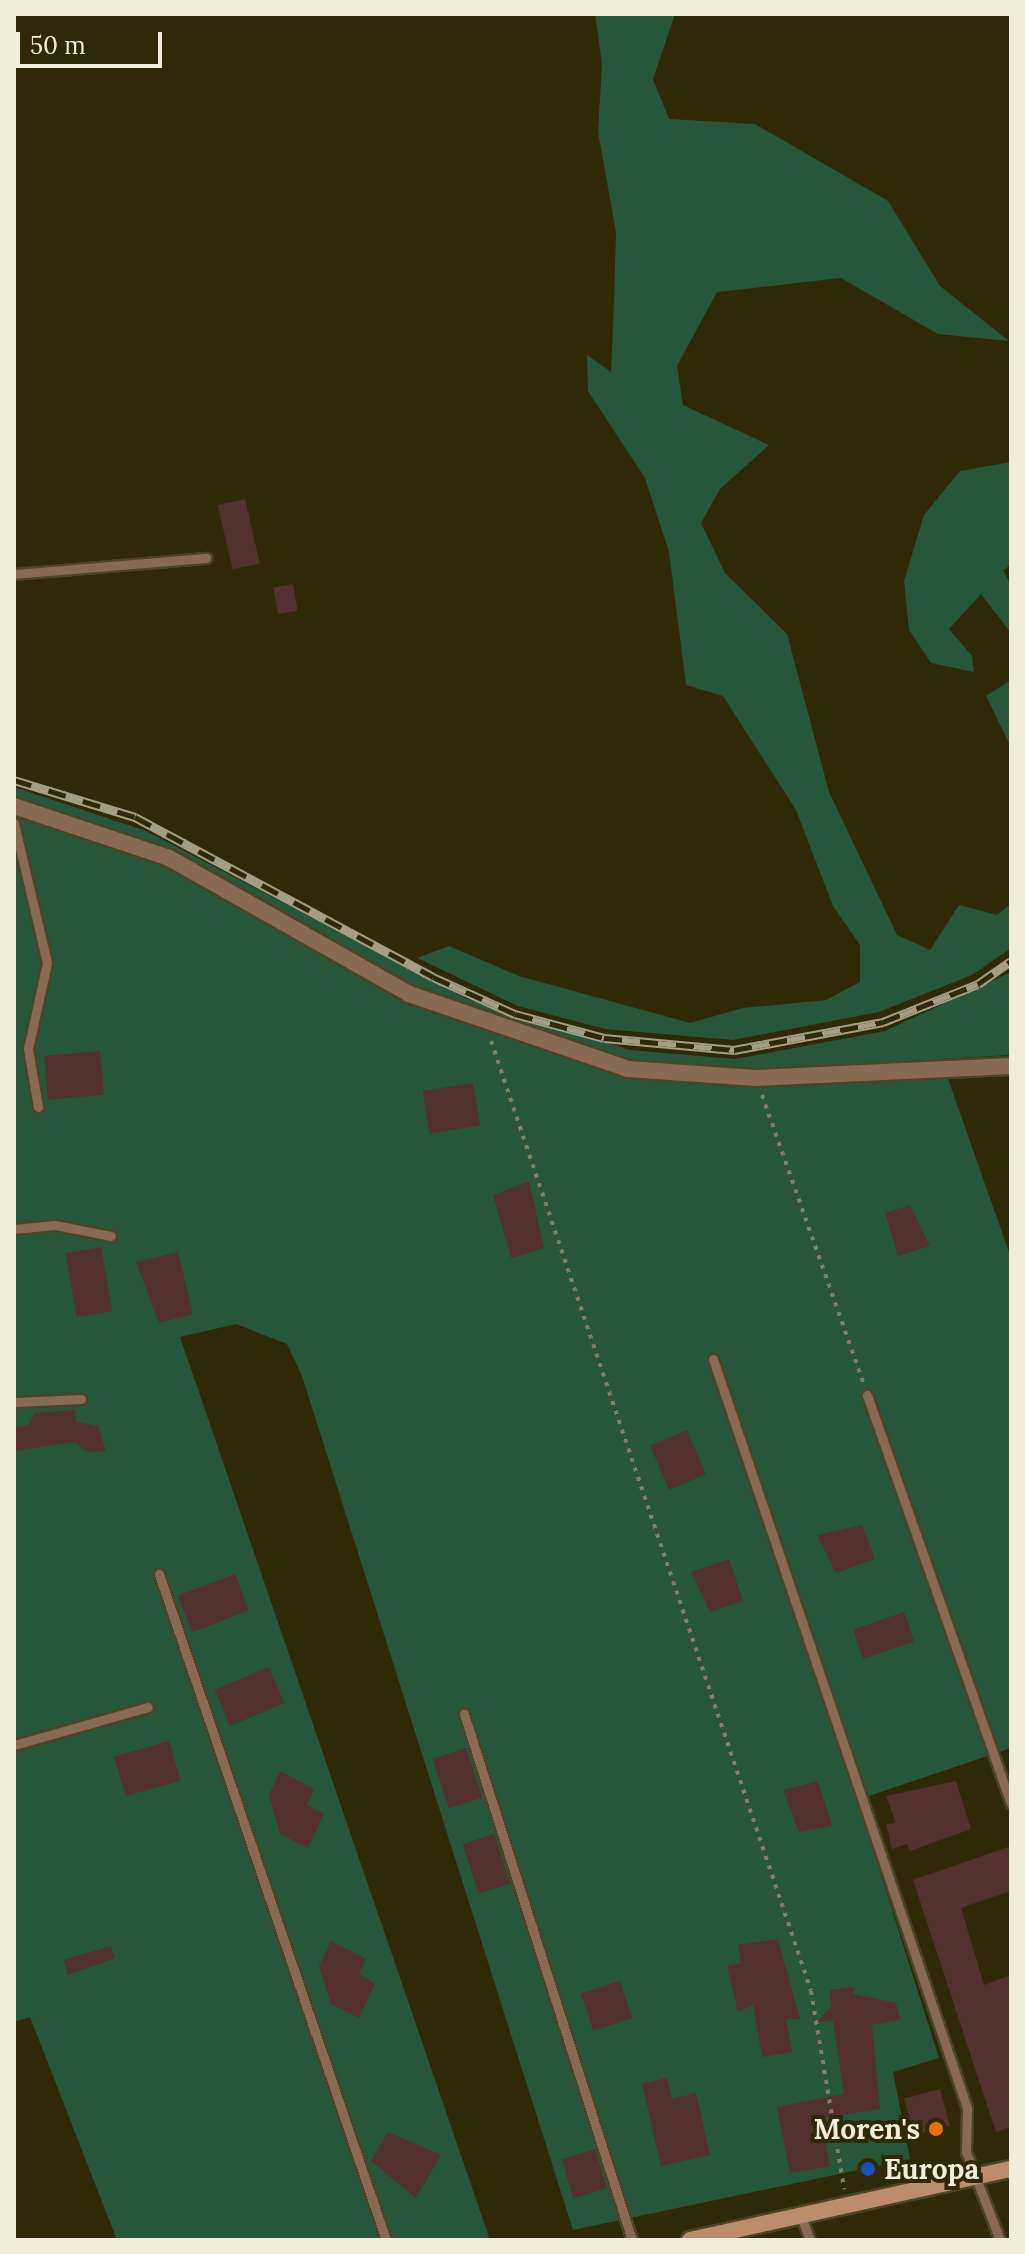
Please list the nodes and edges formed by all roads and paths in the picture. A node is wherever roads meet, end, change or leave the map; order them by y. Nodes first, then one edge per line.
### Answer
1 (206, 558) dead end
2 (14, 574) edge
3 (14, 806) edge
4 (14, 823) edge
5 (484, 1024) junction
6 (1011, 1066) edge
7 (756, 1078) junction
8 (38, 1107) dead end
9 (14, 1229) edge
10 (111, 1236) dead end
11 (713, 1359) dead end
12 (867, 1395) joint
13 (81, 1399) dead end
14 (14, 1402) edge
15 (159, 1574) dead end
16 (148, 1707) dead end
17 (464, 1714) dead end
18 (14, 1745) edge
19 (1011, 1803) edge
20 (1011, 2169) edge
21 (975, 2178) junction
22 (847, 2203) junction
23 (800, 2214) junction
24 (386, 2240) edge
25 (632, 2240) edge
26 (690, 2240) edge
27 (810, 2240) edge
28 (1000, 2240) edge

1 - 2 lane
3 - 5 street
4 - 8 lane
5 - 7 street
5 - 22 path
6 - 7 street
7 - 12 path
9 - 10 lane
11 - 21 lane
12 - 19 lane
13 - 14 lane
15 - 24 lane
16 - 18 lane
17 - 25 lane
20 - 21 main road
21 - 22 main road
21 - 28 lane
22 - 23 main road
23 - 26 main road
23 - 27 lane

